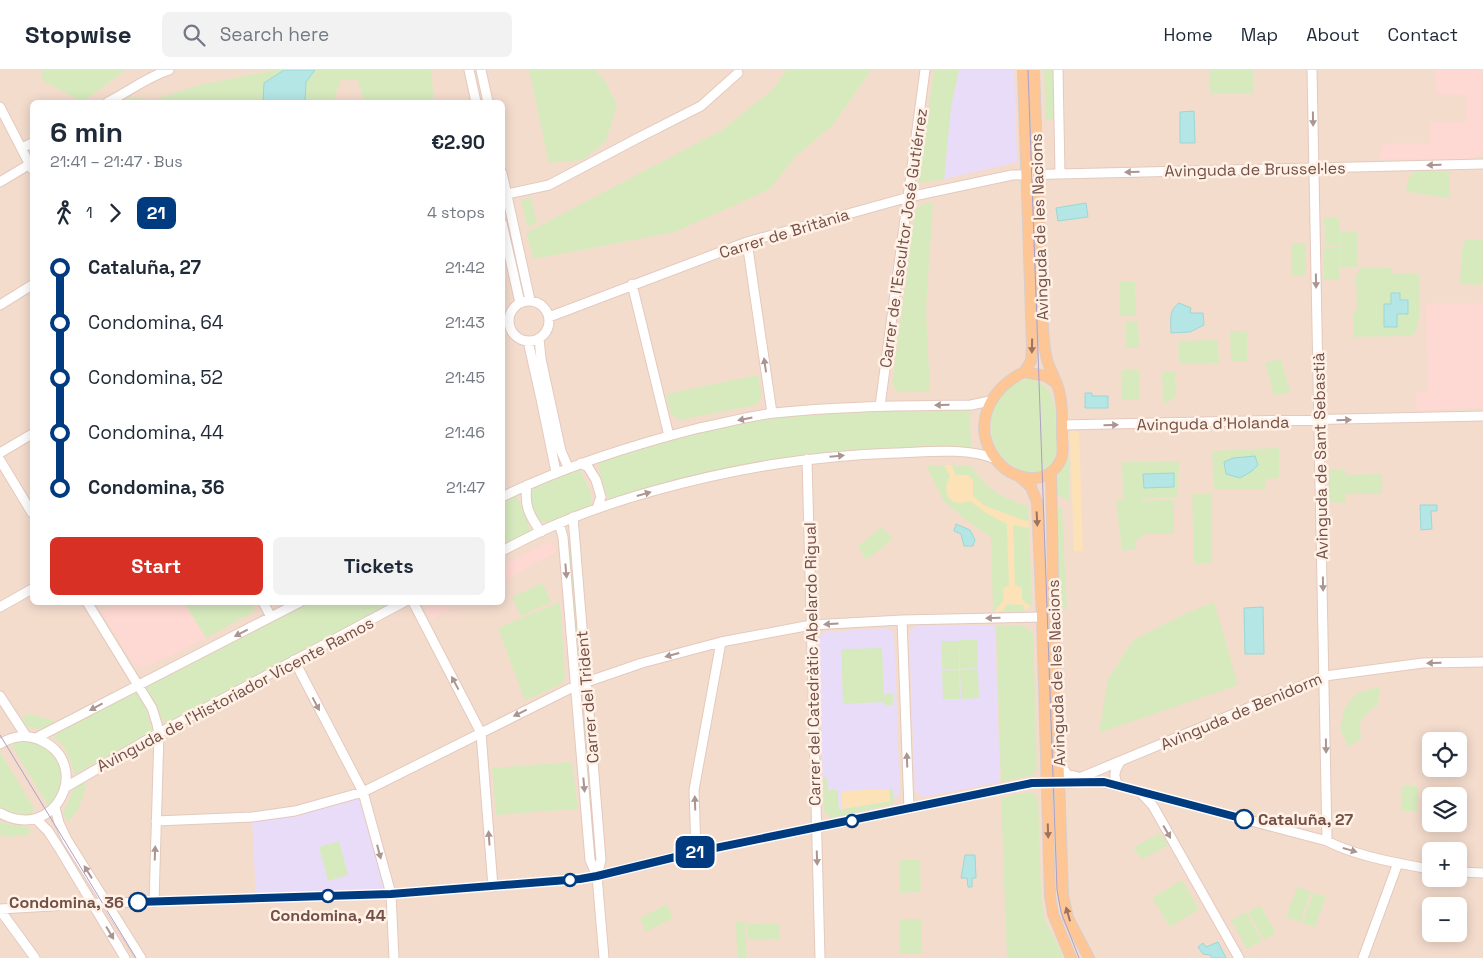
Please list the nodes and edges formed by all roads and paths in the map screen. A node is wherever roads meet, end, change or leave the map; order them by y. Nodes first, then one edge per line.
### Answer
1 (169, 70) edge
2 (469, 70) edge
3 (481, 70) edge
4 (926, 70) edge
5 (1023, 70) edge
6 (1034, 70) edge
7 (1058, 70) edge
8 (1312, 70) edge
9 (738, 73) dead end
10 (112, 100) edge
11 (476, 100) edge
12 (488, 100) edge
13 (0, 107) edge
14 (30, 144) edge
15 (22, 148) junction
16 (30, 164) edge
17 (1483, 164) edge
18 (1314, 168) junction
19 (1060, 173) junction
20 (1032, 174) junction
21 (0, 176) edge
22 (0, 182) edge
23 (505, 186) edge
24 (507, 194) junction
25 (909, 197) junction
26 (505, 236) edge
27 (747, 242) junction
28 (632, 284) junction
29 (30, 287) edge
30 (530, 300) junction
31 (520, 303) junction
32 (0, 306) edge
33 (549, 317) junction
34 (512, 331) junction
35 (505, 334) edge
36 (539, 338) junction
37 (528, 341) junction
38 (1024, 372) junction
39 (1056, 383) junction
40 (990, 401) junction
41 (880, 406) junction
42 (772, 413) junction
43 (1483, 416) edge
44 (1319, 421) junction
45 (1062, 425) junction
46 (30, 435) edge
47 (669, 436) junction
48 (0, 453) edge
49 (807, 459) junction
50 (996, 459) junction
51 (0, 460) edge
52 (580, 463) junction
53 (568, 467) junction
54 (556, 472) junction
55 (1051, 472) junction
56 (1020, 476) junction
57 (527, 485) junction
58 (505, 496) edge
59 (597, 508) junction
60 (30, 510) edge
61 (573, 517) junction
62 (559, 523) junction
63 (541, 532) junction
64 (505, 550) edge
65 (30, 590) edge
66 (89, 605) edge
67 (265, 605) edge
68 (294, 605) edge
69 (398, 605) edge
70 (415, 605) edge
71 (0, 607) edge
72 (271, 617) junction
73 (1042, 618) junction
74 (902, 620) junction
75 (811, 625) junction
76 (720, 642) junction
77 (294, 660) junction
78 (1483, 662) edge
79 (1325, 676) junction
80 (586, 682) junction
81 (137, 685) junction
82 (575, 686) junction
83 (0, 696) edge
84 (159, 733) junction
85 (481, 733) junction
86 (26, 736) junction
87 (36, 738) junction
88 (0, 744) edge
89 (1120, 762) junction
90 (1059, 763) junction
91 (1082, 778) junction
92 (1063, 782) junction
93 (1047, 783) junction
94 (1119, 786) junction
95 (66, 787) junction
96 (363, 792) junction
97 (1140, 792) junction
98 (55, 808) junction
99 (908, 809) junction
100 (0, 813) edge
101 (36, 819) junction
102 (156, 821) junction
103 (816, 828) junction
104 (1327, 841) junction
105 (696, 852) junction
106 (1398, 863) junction
107 (1422, 867) edge
108 (1467, 873) edge
109 (1483, 874) edge
110 (597, 876) junction
111 (493, 887) junction
112 (391, 894) junction
113 (154, 902) junction
114 (107, 903) junction
115 (92, 904) junction
116 (0, 910) edge
117 (35, 958) edge
118 (125, 958) edge
119 (141, 958) edge
120 (394, 958) edge
121 (604, 958) edge
122 (820, 958) edge
123 (1071, 958) edge
124 (1089, 958) edge
125 (1239, 958) edge
126 (1363, 958) edge

1 - 10 street
2 - 11 street
3 - 12 street
4 - 25 street, Carrer de l'Escultor José Gutiérrez
5 - 20 main road, Avinguda de les Nacions
6 - 20 main road, Avinguda de les Nacions
7 - 19 street, Avinguda de les Nacions
8 -> 18 street, Avinguda de Sant Sebastià
9 - 24 street
13 - 15 street
14 - 15 street
15 - 16 street
16 - 21 street
16 - 22 street
17 -> 18 street, Avinguda de Brussel·les
18 -> 19 street, Avinguda de Brussel·les
18 -> 44 street, Avinguda de Sant Sebastià
19 - 20 street, Avinguda de Brussel·les
20 - 25 street, Carrer de Britània
20 -> 38 main road, Avinguda de les Nacions
20 - 39 main road, Avinguda de les Nacions
23 - 24 street
24 - 30 street
25 - 27 street, Carrer de Britània
25 - 41 street, Carrer de l'Escultor José Gutiérrez
26 - 31 street
27 - 28 street, Carrer de Britània
42 -> 27 street
28 - 33 street, Carrer de Britània
28 - 47 street
29 - 32 street
30 - 31 street
30 - 33 street
31 - 34 street
33 - 36 street
34 - 35 street
34 - 37 street
36 - 37 street
36 - 53 street
37 - 54 street
38 - 39 main road
38 - 40 main road
39 - 45 main road
40 -> 41 street
40 - 50 main road
41 - 42 street
42 -> 47 street
44 -> 43 street, Avinguda d'Holanda
45 -> 44 street, Avinguda d'Holanda
44 -> 79 street, Avinguda de Sant Sebastià
45 - 55 main road
46 - 48 street
47 - 52 street
49 -> 50 street
59 -> 49 street
49 - 75 street, Carrer del Catedràtic Abelardo Rigual
50 - 56 main road
51 - 60 street
52 - 53 street
52 - 59 street
53 - 54 street
54 - 57 street
55 - 56 main road
55 - 90 main road, Avinguda de les Nacions
56 -> 73 main road, Avinguda de les Nacions
57 - 58 street
57 - 63 street
59 - 61 street
61 - 62 street
61 - 80 street, Carrer del Trident
62 - 63 street
62 -> 82 street, Carrer del Trident
63 - 64 street
65 - 71 street
66 - 81 street
67 - 72 street
68 - 72 street
69 - 77 street, Avinguda de l'Historiador Vicente Ramos
85 -> 70 street
72 -> 81 street
73 -> 74 street
73 - 93 main road, Avinguda de les Nacions
74 -> 75 street
99 -> 74 street
75 - 76 street
75 - 103 street, Carrer del Catedràtic Abelardo Rigual
76 -> 80 street
105 -> 76 street
77 - 84 street, Avinguda de l'Historiador Vicente Ramos
77 -> 96 street
78 -> 79 street, Avinguda de Benidorm
79 - 89 street, Avinguda de Benidorm
79 -> 104 street, Avinguda de Sant Sebastià
80 - 82 street
80 - 110 street, Carrer del Trident
81 - 84 street
81 -> 87 street
82 -> 85 street
82 -> 110 street, Carrer del Trident
83 - 86 street
84 - 95 street, Avinguda de l'Historiador Vicente Ramos
84 - 102 street
85 - 96 street
111 -> 85 street
86 - 87 street
86 - 88 street
87 - 95 street
89 - 91 street, Avinguda de Benidorm
89 - 94 street
90 - 91 street
90 - 92 main road, Avinguda de les Nacions
91 - 92 street, Avinguda de Benidorm
92 - 93 street
92 - 94 street
124 -> 92 main road, Avinguda de les Nacions
93 - 99 street
93 -> 123 main road, Avinguda de les Nacions
94 - 97 street
95 - 98 street
96 - 102 street
96 -> 112 street
97 - 104 street
97 -> 125 street
98 - 101 street
114 -> 98 street
99 - 103 street
100 - 101 street
101 - 115 street
113 -> 102 street
103 - 105 street
103 -> 122 street, Carrer del Catedràtic Abelardo Rigual
104 -> 106 street
105 - 110 street
106 - 107 street
106 - 126 street
108 - 109 street
110 - 111 street
110 - 121 street, Carrer del Trident
111 - 112 street
112 - 113 street
112 - 120 street
113 - 114 street
114 - 115 street
114 - 119 street
115 - 116 street
115 -> 118 street
116 - 117 street

